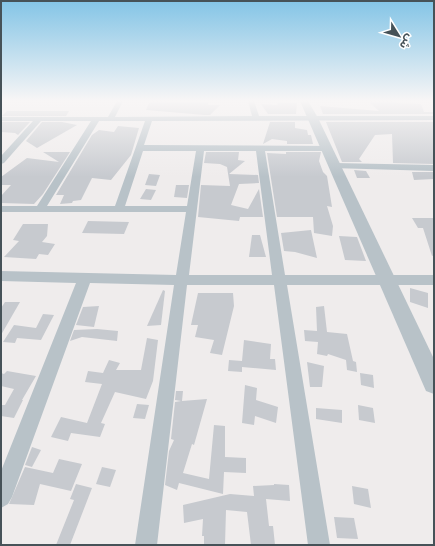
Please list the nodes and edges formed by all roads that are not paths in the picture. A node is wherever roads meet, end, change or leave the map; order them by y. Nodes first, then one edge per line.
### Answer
1 (32, 126) edge
2 (92, 126) edge
3 (146, 126) edge
4 (317, 126) edge
5 (139, 148) junction
6 (260, 148) junction
7 (327, 148) junction
8 (200, 149) junction
9 (1, 161) edge
10 (335, 166) junction
11 (434, 168) edge
12 (119, 208) junction
13 (1, 209) edge
14 (40, 209) junction
15 (192, 209) junction
16 (1, 276) edge
17 (85, 278) junction
18 (181, 280) junction
19 (281, 280) junction
20 (434, 280) edge
21 (388, 281) junction
22 (434, 383) edge
23 (1, 497) edge
24 (146, 545) edge
25 (319, 545) edge

1 - 9 street
2 - 14 street
3 - 5 street
4 - 7 street
5 - 8 street
5 - 12 street
6 - 7 street
6 - 8 street
6 - 19 street
7 - 10 street
8 - 15 street
10 - 11 street
10 - 21 street
12 - 14 street
12 - 15 street
13 - 14 street
15 - 18 street
16 - 17 street
17 - 18 street
17 - 23 street
18 - 19 street
18 - 24 street
19 - 21 street
19 - 25 street
20 - 21 street
21 - 22 street

